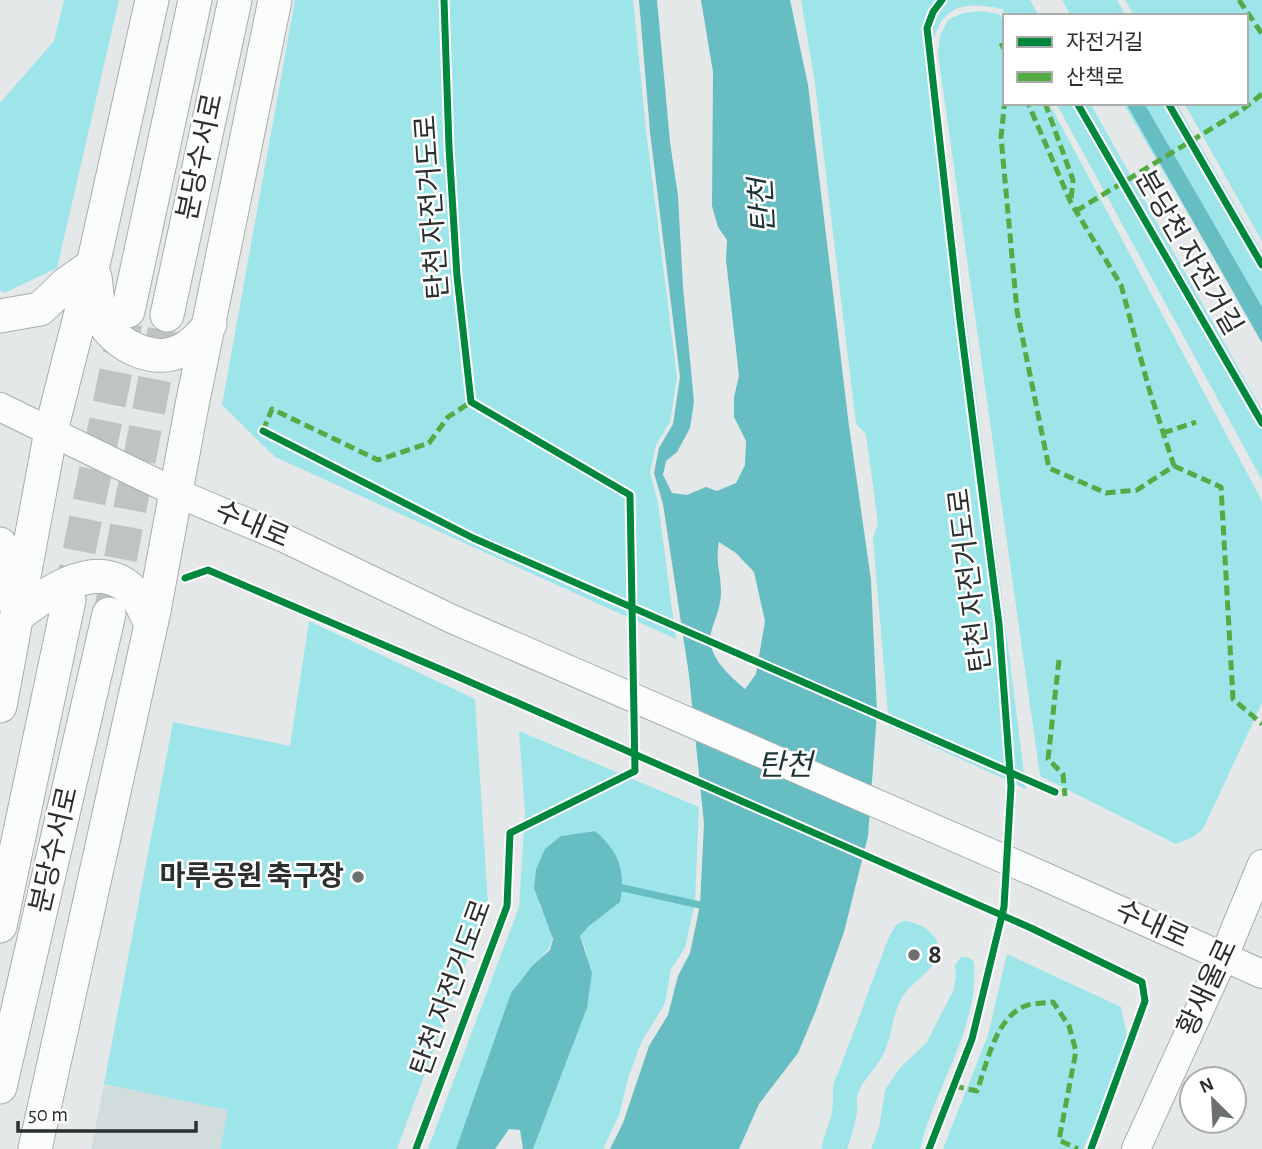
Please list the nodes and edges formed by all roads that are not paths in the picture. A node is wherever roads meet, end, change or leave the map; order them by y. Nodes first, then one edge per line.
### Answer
1 (152, 0) edge
2 (195, 0) edge
3 (235, 0) edge
4 (275, 0) edge
5 (93, 265) junction
6 (128, 311) tunnel mouth
7 (167, 315) tunnel mouth
8 (0, 316) edge
9 (210, 324) junction
10 (0, 407) edge
11 (51, 431) junction
12 (177, 492) junction
13 (0, 544) edge
14 (69, 600) tunnel mouth
15 (110, 614) tunnel mouth
16 (17, 616) junction
17 (151, 624) junction
18 (0, 706) edge
19 (1262, 864) edge
20 (0, 926) edge
21 (1224, 956) junction
22 (1262, 974) edge
23 (0, 1087) edge
24 (35, 1149) edge
25 (1136, 1149) edge

1 - 5 highway
2 - 6 highway, 분당수서로
3 - 7 highway, 분당수서로
4 - 9 highway
5 - 8 highway
5 - 9 highway
5 - 11 highway
9 - 12 highway
10 - 11 main road, 수내로
11 - 12 main road, 수내로
11 - 16 highway
12 - 17 highway
12 - 21 main road, 수내로
13 - 16 highway
14 - 20 highway, 분당수서로
15 - 23 highway, 분당수서로
16 - 17 highway
16 - 18 highway
17 - 24 highway
19 - 21 main road, 황새울로
21 - 22 main road, 수내로
21 - 25 main road, 황새울로

